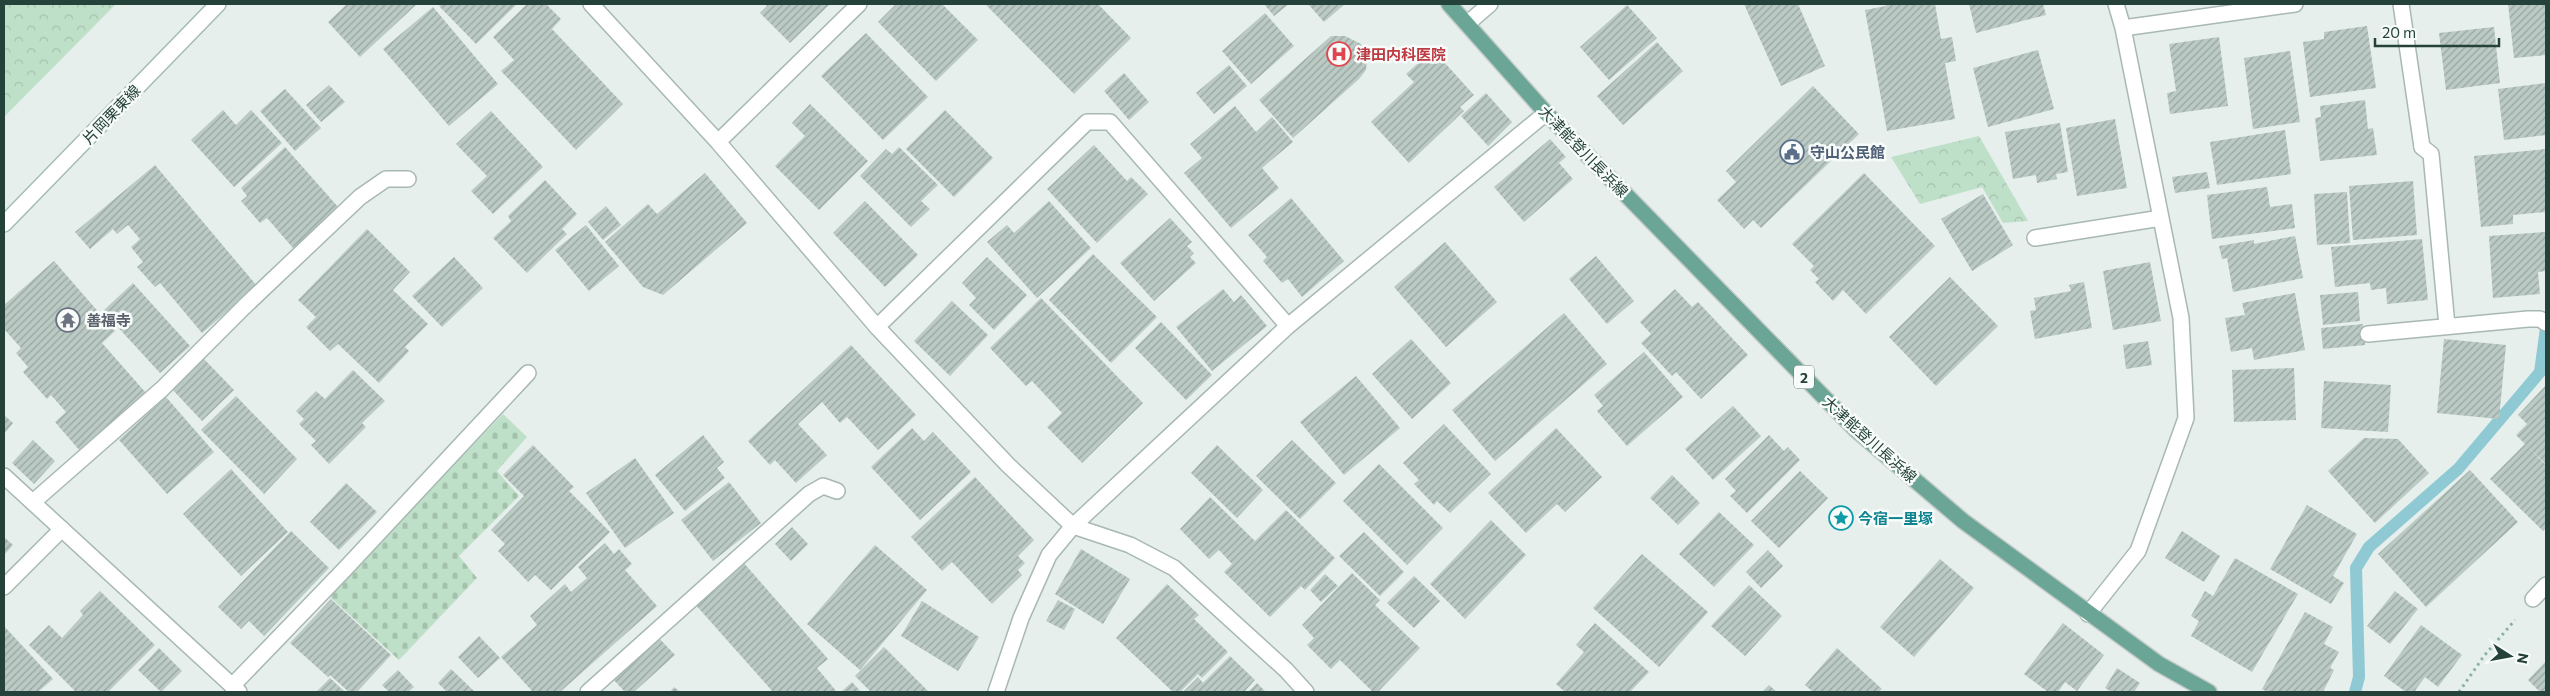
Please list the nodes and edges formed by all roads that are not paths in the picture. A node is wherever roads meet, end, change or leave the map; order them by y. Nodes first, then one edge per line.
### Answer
1 (218, 4) edge
2 (591, 4) edge
3 (859, 4) edge
4 (1450, 4) edge
5 (1490, 4) edge
6 (2116, 4) edge
7 (2295, 4) edge
8 (2401, 4) edge
9 (1467, 24) junction
10 (2123, 28) junction
11 (1546, 113) junction
12 (718, 142) junction
13 (408, 179) dead end
14 (2161, 218) junction
15 (4, 224) edge
16 (2035, 238) dead end
17 (2543, 321) edge
18 (1288, 326) junction
19 (2448, 326) junction
20 (876, 327) junction
21 (2368, 334) dead end
22 (528, 373) dead end
23 (4, 476) edge
24 (837, 491) dead end
25 (33, 502) junction
26 (1073, 526) junction
27 (62, 529) junction
28 (2546, 585) edge
29 (4, 587) edge
30 (2534, 599) road end
31 (2088, 614) junction
32 (235, 689) edge
33 (588, 692) edge
34 (996, 692) edge
35 (1306, 692) edge
36 (2209, 692) edge

1 - 15 street, 片岡栗東線
2 - 12 street
3 - 12 street
4 - 9 main road, 大津能登川長浜線 / 2
5 - 9 street
6 - 10 street
7 - 10 street
8 - 19 street
9 - 11 main road, 大津能登川長浜線 / 2
10 - 14 street
11 - 18 street
11 - 31 main road, 大津能登川長浜線 / 2
12 - 20 street
13 - 25 street
14 - 16 street
14 - 31 street
17 - 19 street
18 - 20 street
18 - 26 street
19 - 21 street
20 - 26 street
22 - 32 street
23 - 25 street
24 - 33 street
25 - 27 street
26 - 34 street
26 - 35 street
27 - 29 street
27 - 32 street
28 - 30 street
31 - 36 main road, 大津能登川長浜線 / 2

